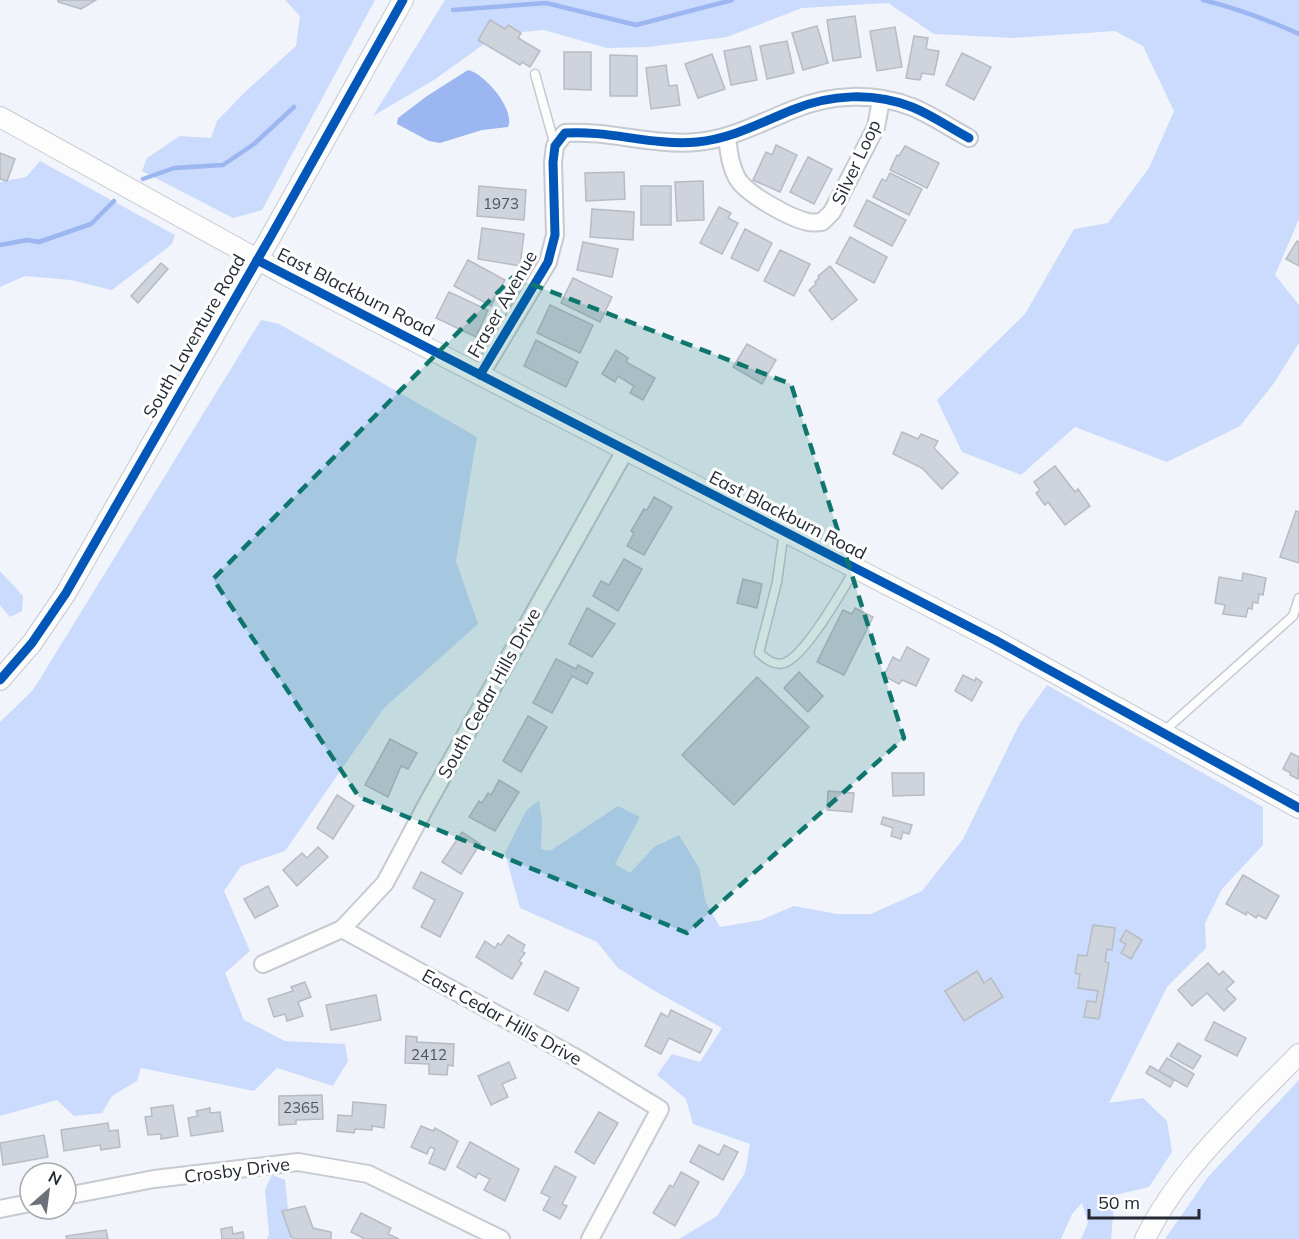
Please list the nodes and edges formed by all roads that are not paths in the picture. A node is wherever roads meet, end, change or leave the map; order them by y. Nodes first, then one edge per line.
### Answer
1 (403, 0) edge
2 (535, 74) dead end
3 (881, 100) junction
4 (0, 117) edge
5 (727, 138) junction
6 (969, 138) dead end
7 (555, 146) junction
8 (257, 260) junction
9 (480, 375) junction
10 (626, 449) junction
11 (784, 531) junction
12 (856, 568) junction
13 (1299, 598) edge
14 (0, 680) edge
15 (1162, 732) junction
16 (1298, 808) edge
17 (342, 928) junction
18 (263, 964) dead end
19 (1299, 1054) edge
20 (78, 1194) edge
21 (18, 1205) edge
22 (0, 1209) edge
23 (501, 1239) edge
24 (590, 1239) edge
25 (1145, 1239) edge

1 - 8 street, South Laventure Road
2 - 7 lane
3 - 5 street
3 - 5 street, Silver Loop
3 - 6 street
4 - 8 street, East Blackburn Road
5 - 7 street
7 - 9 street, Fraser Avenue
8 - 9 street, East Blackburn Road
8 - 14 street, South Laventure Road
9 - 10 street, East Blackburn Road
10 - 11 street, East Blackburn Road
10 - 17 street, South Cedar Hills Drive
11 - 12 street, East Blackburn Road
11 - 12 lane
12 - 15 street, East Blackburn Road
13 - 15 lane
15 - 16 street, East Blackburn Road
17 - 18 street
17 - 24 street, East Cedar Hills Drive
19 - 25 street
20 - 23 street, Crosby Drive
21 - 22 street

